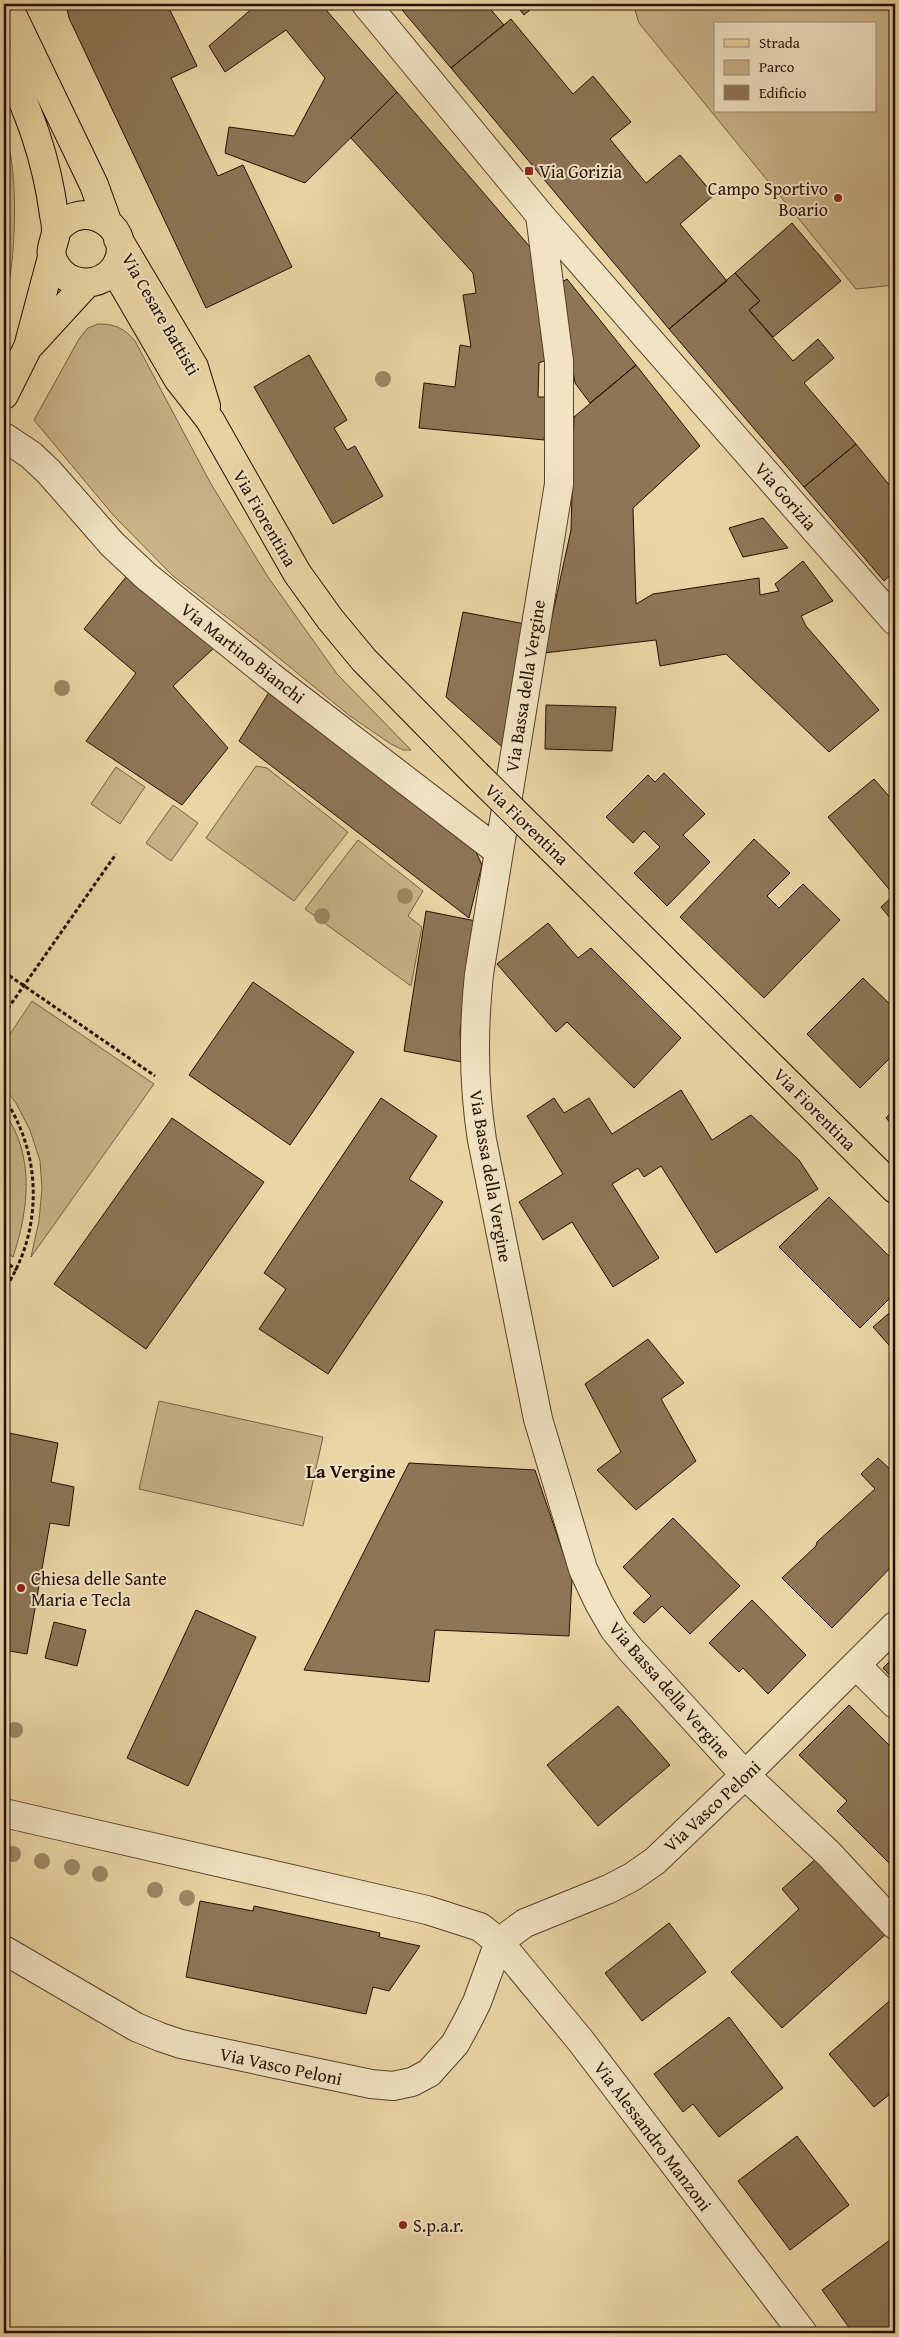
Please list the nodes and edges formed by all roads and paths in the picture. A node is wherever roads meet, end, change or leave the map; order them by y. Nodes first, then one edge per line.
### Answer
1 (7, 4) edge
2 (366, 4) edge
3 (4, 56) edge
4 (540, 215) junction
5 (113, 230) junction
6 (54, 244) junction
7 (114, 269) junction
8 (87, 283) junction
9 (28, 347) junction
10 (4, 394) edge
11 (210, 420) junction
12 (4, 437) edge
13 (895, 621) edge
14 (498, 851) junction
15 (116, 854) dead end
16 (4, 972) edge
17 (23, 986) junction
18 (4, 1014) edge
19 (154, 1076) dead end
20 (4, 1098) edge
21 (895, 1189) edge
22 (4, 1261) edge
23 (17, 1270) junction
24 (4, 1290) edge
25 (895, 1626) edge
26 (857, 1666) junction
27 (895, 1704) edge
28 (746, 1776) junction
29 (4, 1813) edge
30 (895, 1925) edge
31 (499, 1942) junction
32 (4, 1950) edge
33 (803, 2333) edge

1 - 5 main road, Via Cesare Battisti
2 - 4 street, Via Gorizia
3 - 6 main road
4 - 13 street, Via Gorizia
4 - 14 street, Via Bassa della Vergine
5 - 6 main road
5 - 7 main road, Via Cesare Battisti
5 - 11 main road, Via Cesare Battisti
6 - 8 main road
6 - 9 main road
7 - 8 main road, Via Cesare Battisti
7 - 11 main road, Via Cesare Battisti
8 - 9 main road
9 - 10 main road
11 - 21 main road, Via Fiorentina, bridge
12 - 14 street, Via Martino Bianchi
14 - 28 street, Via Bassa della Vergine
15 - 17 path
16 - 17 path
17 - 18 path
17 - 19 path
20 - 23 path
22 - 23 path
23 - 24 path
25 - 26 street, Via Vasco Peloni
26 - 27 street
26 - 28 street, Via Vasco Peloni
28 - 30 street, Via Bassa della Vergine
28 - 31 street, Via Vasco Peloni
29 - 31 street
31 - 32 street, Via Vasco Peloni
31 - 33 street, Via Alessandro Manzoni

